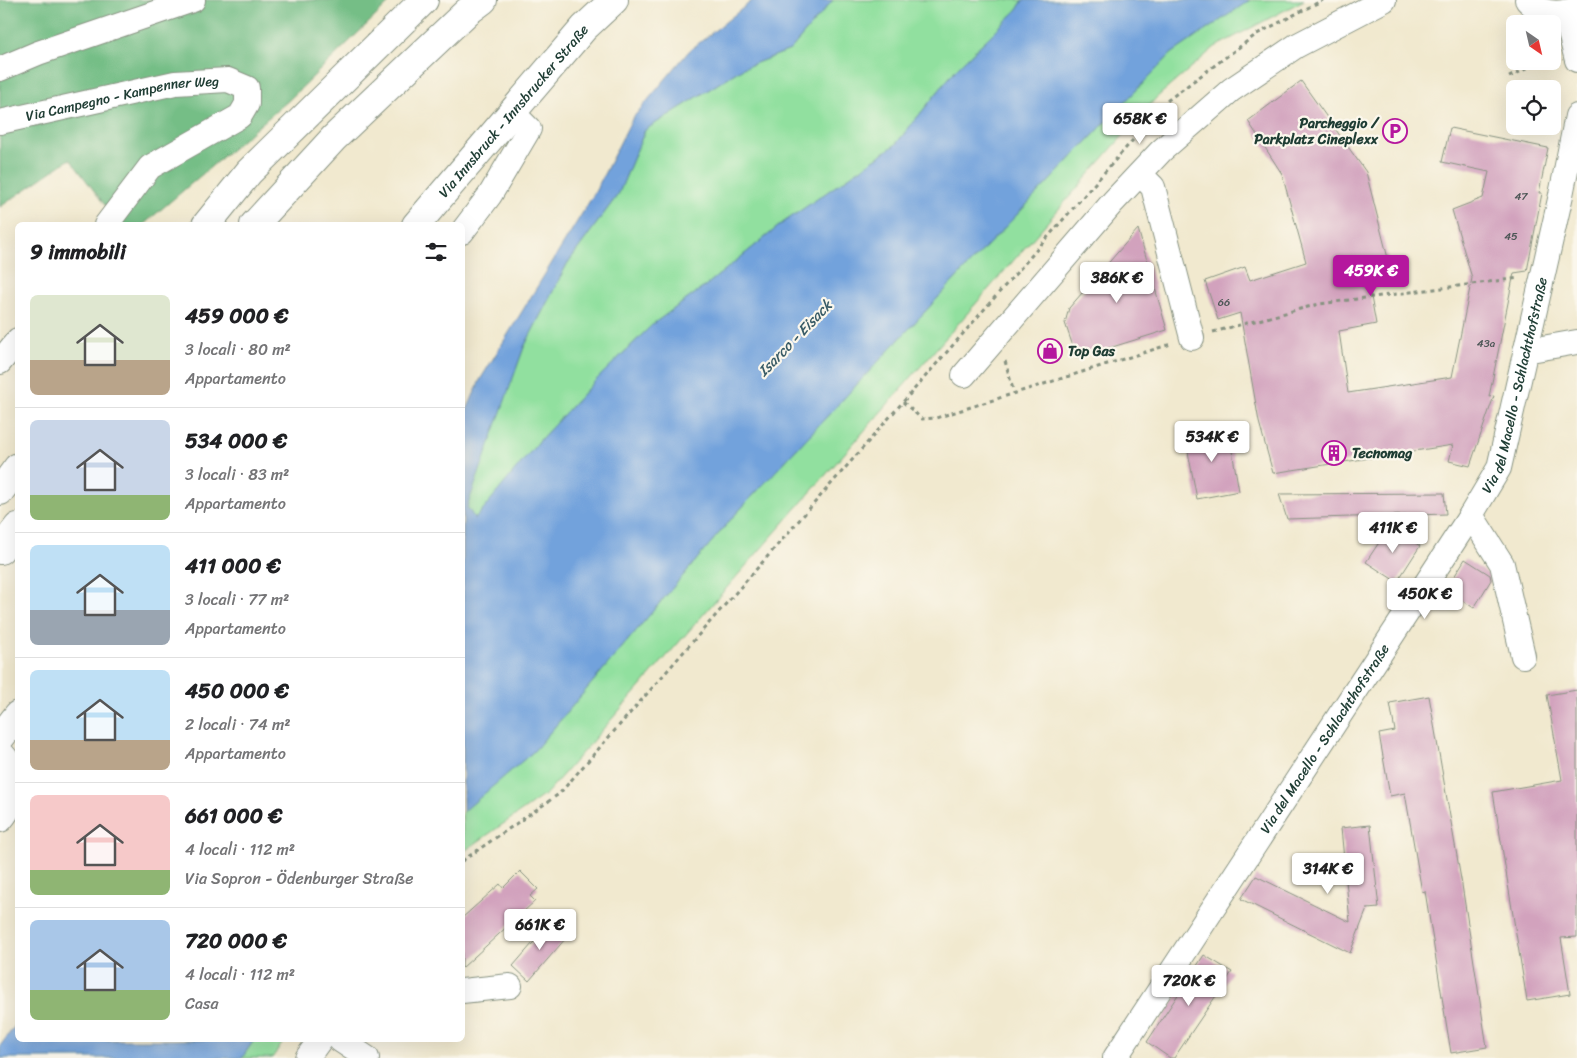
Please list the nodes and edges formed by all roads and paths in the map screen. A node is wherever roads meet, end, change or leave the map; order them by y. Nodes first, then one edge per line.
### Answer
1 (193, 0) edge
2 (424, 0) edge
3 (483, 0) edge
4 (614, 0) edge
5 (1324, 0) edge
6 (1384, 0) edge
7 (1527, 0) edge
8 (1571, 11) edge
9 (1577, 60) edge
10 (0, 69) edge
11 (1522, 70) edge
12 (1508, 76) dead end
13 (512, 112) junction
14 (1577, 116) edge
15 (0, 122) edge
16 (1140, 174) junction
17 (108, 222) edge
18 (208, 222) edge
19 (257, 222) edge
20 (419, 222) edge
21 (465, 228) edge
22 (1541, 285) junction
23 (1192, 338) junction
24 (1577, 342) edge
25 (15, 344) edge
26 (1525, 351) junction
27 (0, 362) edge
28 (964, 375) dead end
29 (903, 402) junction
30 (15, 472) edge
31 (0, 491) edge
32 (1471, 515) junction
33 (15, 531) edge
34 (0, 550) edge
35 (1523, 656) dead end
36 (15, 719) edge
37 (0, 738) edge
38 (0, 754) edge
39 (7, 820) edge
40 (465, 859) edge
41 (510, 986) dead end
42 (465, 991) edge
43 (319, 1042) edge
44 (343, 1042) edge
45 (307, 1058) edge
46 (368, 1058) edge
47 (1114, 1058) edge

1 - 10 street
2 - 18 main road
3 - 19 main road
4 - 13 main road, Via Innsbruck - Innsbrucker Straße
5 - 29 path
6 - 16 street
7 - 8 street
8 - 9 street
11 - 12 path
13 - 20 main road, Via Innsbruck - Innsbrucker Straße
13 - 21 street
14 - 22 street, Via del Macello - Schlachthofstraße
15 - 17 street, Via Campegno - Kampenner Weg
16 - 23 street
16 - 28 street
22 - 23 path
22 - 26 street, Via del Macello - Schlachthofstraße
23 - 29 path
24 - 26 street
25 - 27 street
26 - 32 street, Via del Macello - Schlachthofstraße
29 - 40 path
30 - 31 main road
32 - 35 street
32 - 47 street, Via del Macello - Schlachthofstraße
33 - 34 main road
36 - 37 main road
38 - 39 main road
41 - 42 street
43 - 45 street
44 - 46 street

